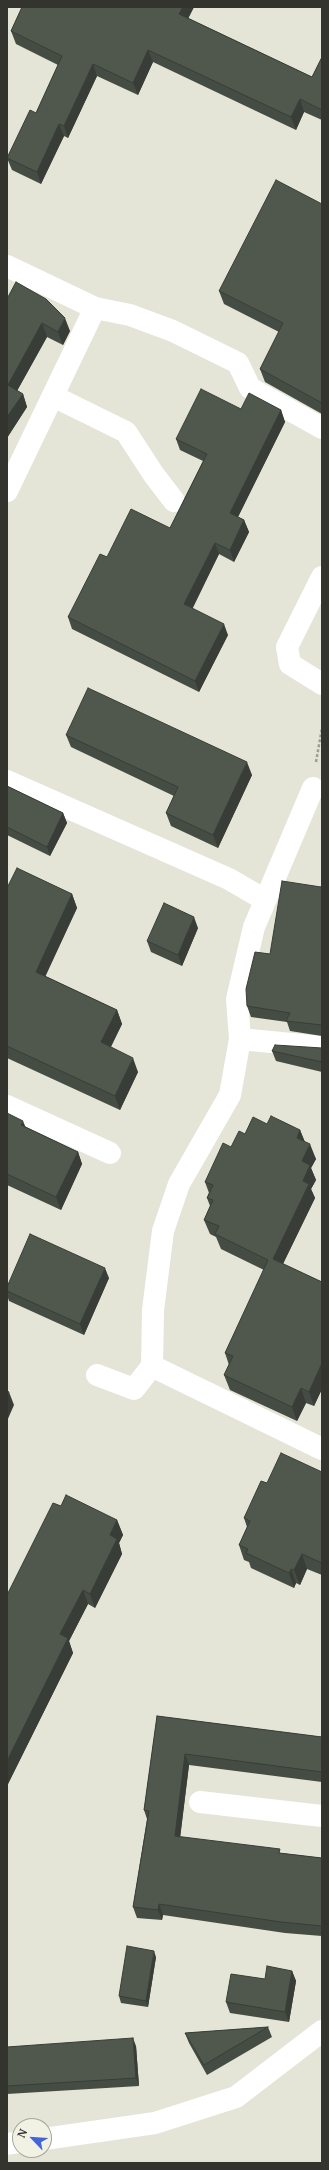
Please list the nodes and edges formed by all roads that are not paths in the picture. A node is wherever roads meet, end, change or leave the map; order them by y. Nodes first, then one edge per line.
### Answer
1 (7, 266) edge
2 (96, 308) junction
3 (53, 396) junction
4 (322, 428) edge
5 (7, 491) edge
6 (174, 501) dead end
7 (322, 577) edge
8 (322, 684) edge
9 (7, 781) edge
10 (313, 788) dead end
11 (265, 900) junction
12 (240, 1039) junction
13 (322, 1048) edge
14 (7, 1106) edge
15 (110, 1152) dead end
16 (152, 1366) junction
17 (96, 1375) dead end
18 (322, 1449) edge
19 (200, 1802) dead end
20 (322, 1816) edge
21 (322, 2031) edge
22 (52, 2137) edge

1 - 2 street
2 - 3 street
2 - 4 street
3 - 5 street
3 - 6 street
7 - 8 street
9 - 11 street
10 - 11 street
11 - 12 street
12 - 13 street
12 - 16 street
14 - 15 street
16 - 17 street
16 - 18 street
19 - 20 street
21 - 22 street

